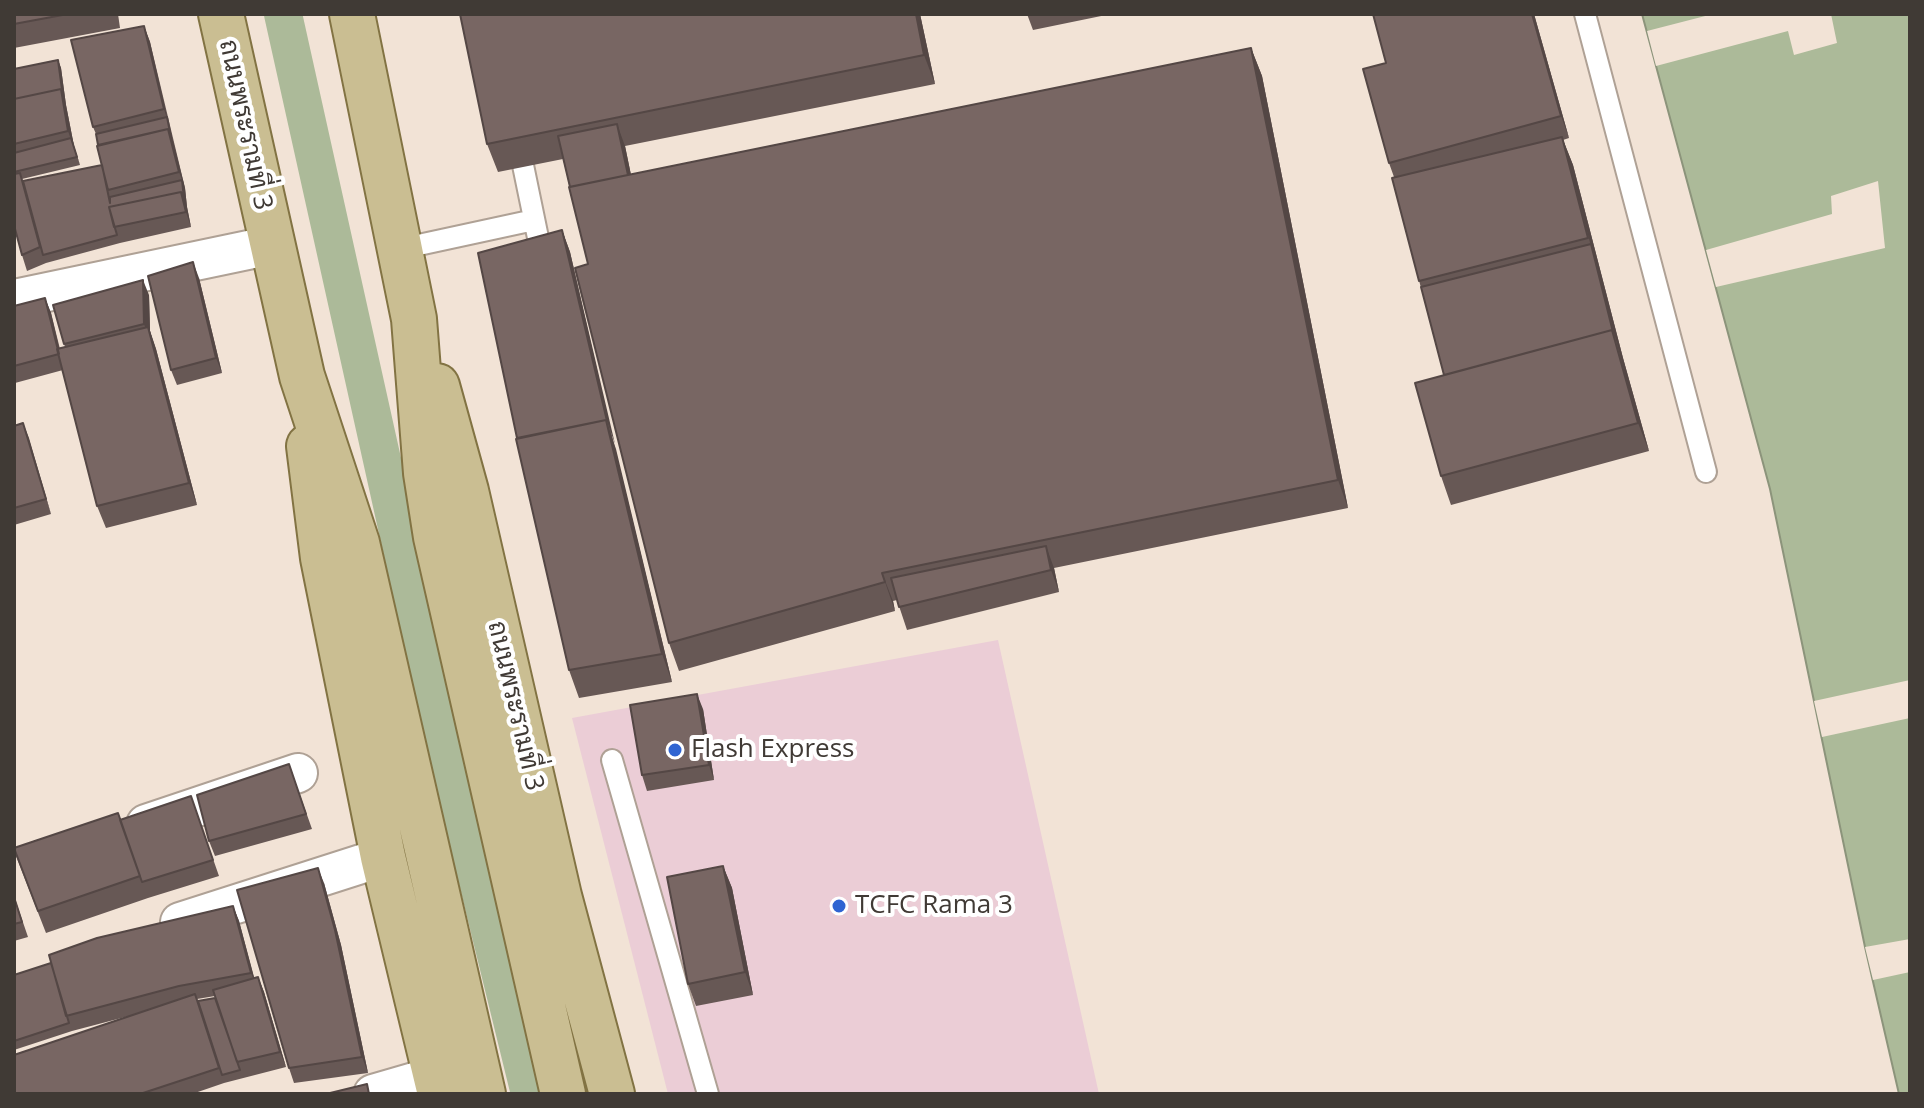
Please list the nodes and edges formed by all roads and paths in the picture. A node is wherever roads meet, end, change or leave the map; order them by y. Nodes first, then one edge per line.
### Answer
1 (221, 14) edge
2 (352, 14) edge
3 (1585, 14) edge
4 (516, 128) edge
5 (534, 220) junction
6 (272, 245) junction
7 (400, 249) junction
8 (547, 283) edge
9 (14, 299) edge
10 (414, 319) junction
11 (302, 376) junction
12 (1706, 472) dead end
13 (612, 760) dead end
14 (298, 773) dead end
15 (119, 833) edge
16 (383, 857) junction
17 (146, 933) edge
18 (438, 1085) edge
19 (562, 1090) edge
20 (373, 1094) edge
21 (483, 1094) edge
22 (612, 1094) edge
23 (708, 1094) edge

1 - 6 main road, ถนนพระรามที่ 3
2 - 7 main road, ถนนพระรามที่ 3
3 - 12 lane
4 - 5 lane
5 - 7 lane
5 - 8 lane
6 - 9 street
6 - 11 main road, ถนนพระรามที่ 3
7 - 10 main road, ถนนพระรามที่ 3
10 - 19 main road, ถนนพระรามที่ 3
10 - 22 main road, ถนนพระรามที่ 3
11 - 16 main road, ถนนพระรามที่ 3
11 - 21 main road, ถนนพระรามที่ 3
13 - 23 lane
14 - 15 street
16 - 17 street
16 - 18 main road, ถนนพระรามที่ 3
18 - 20 street

